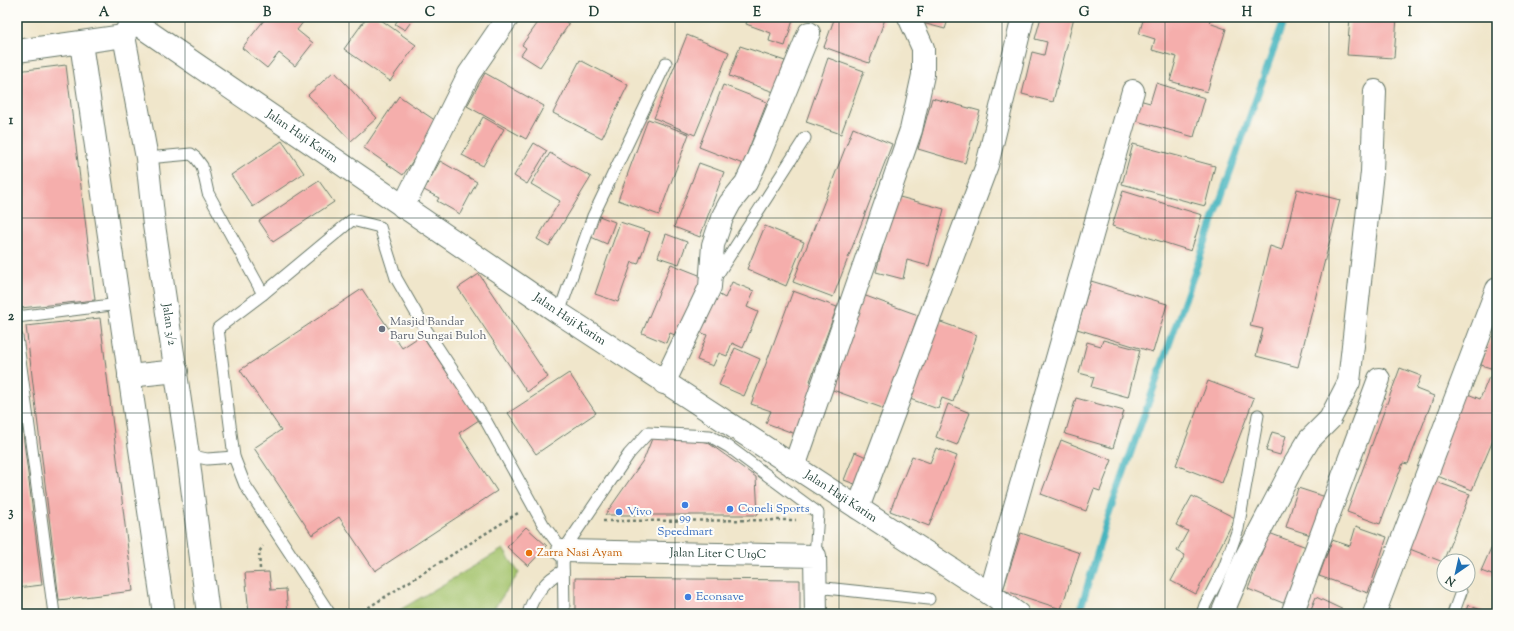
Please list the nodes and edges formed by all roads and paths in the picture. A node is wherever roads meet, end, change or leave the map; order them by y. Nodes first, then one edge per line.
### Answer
1 (508, 17) edge
2 (909, 17) edge
3 (1023, 17) edge
4 (128, 24) edge
5 (809, 33) dead end
6 (81, 43) junction
7 (17, 51) edge
8 (666, 63) dead end
9 (1132, 91) dead end
10 (1375, 91) dead end
11 (805, 138) dead end
12 (147, 158) junction
13 (403, 207) junction
14 (710, 287) junction
15 (1497, 289) edge
16 (263, 294) junction
17 (119, 304) junction
18 (559, 313) junction
19 (17, 317) edge
20 (17, 338) edge
21 (177, 371) junction
22 (129, 376) junction
23 (1380, 379) dead end
24 (664, 383) junction
25 (1258, 415) dead end
26 (188, 455) junction
27 (234, 457) junction
28 (794, 467) junction
29 (531, 504) junction
30 (858, 508) junction
31 (819, 520) junction
32 (583, 521) junction
33 (815, 556) junction
34 (563, 561) junction
35 (816, 588) junction
36 (1461, 593) edge
37 (990, 594) junction
38 (929, 599) dead end
39 (54, 614) edge
40 (164, 614) edge
41 (208, 614) edge
42 (330, 614) edge
43 (358, 614) edge
44 (528, 614) edge
45 (564, 614) edge
46 (816, 614) edge
47 (1018, 614) edge
48 (1202, 614) edge
49 (1222, 614) edge
50 (1292, 614) edge
51 (1374, 614) edge
52 (1453, 614) edge

1 - 13 street
2 - 28 street
3 - 30 street
4 - 6 street
4 - 12 street, Jalan 3/2
4 - 13 street, Jalan Haji Karim
5 - 14 street
6 - 7 street
6 - 17 street
8 - 18 lane
9 - 37 street
10 - 49 street
11 - 14 lane
12 - 16 lane
12 - 21 street, Jalan 3/2
13 - 18 street, Jalan Haji Karim
14 - 24 street
15 - 51 street
16 - 27 lane
16 - 29 lane
17 - 19 lane
17 - 22 street
18 - 24 street, Jalan Haji Karim
20 - 39 lane
21 - 22 street
21 - 26 street, Jalan 3/2
22 - 40 street
23 - 50 street
24 - 28 street, Jalan Haji Karim
25 - 48 lane
26 - 27 lane
26 - 41 street, Jalan 3/2
27 - 42 lane
28 - 30 street, Jalan Haji Karim
29 - 34 lane
29 - 43 path
30 - 37 street, Jalan Haji Karim
31 - 32 path
31 - 32 lane
31 - 33 lane
32 - 34 lane
33 - 34 street, Jalan Liter C U19C
33 - 35 street
34 - 44 lane
34 - 45 lane
35 - 38 lane
35 - 46 street
36 - 52 lane
37 - 47 street, Jalan Haji Karim

